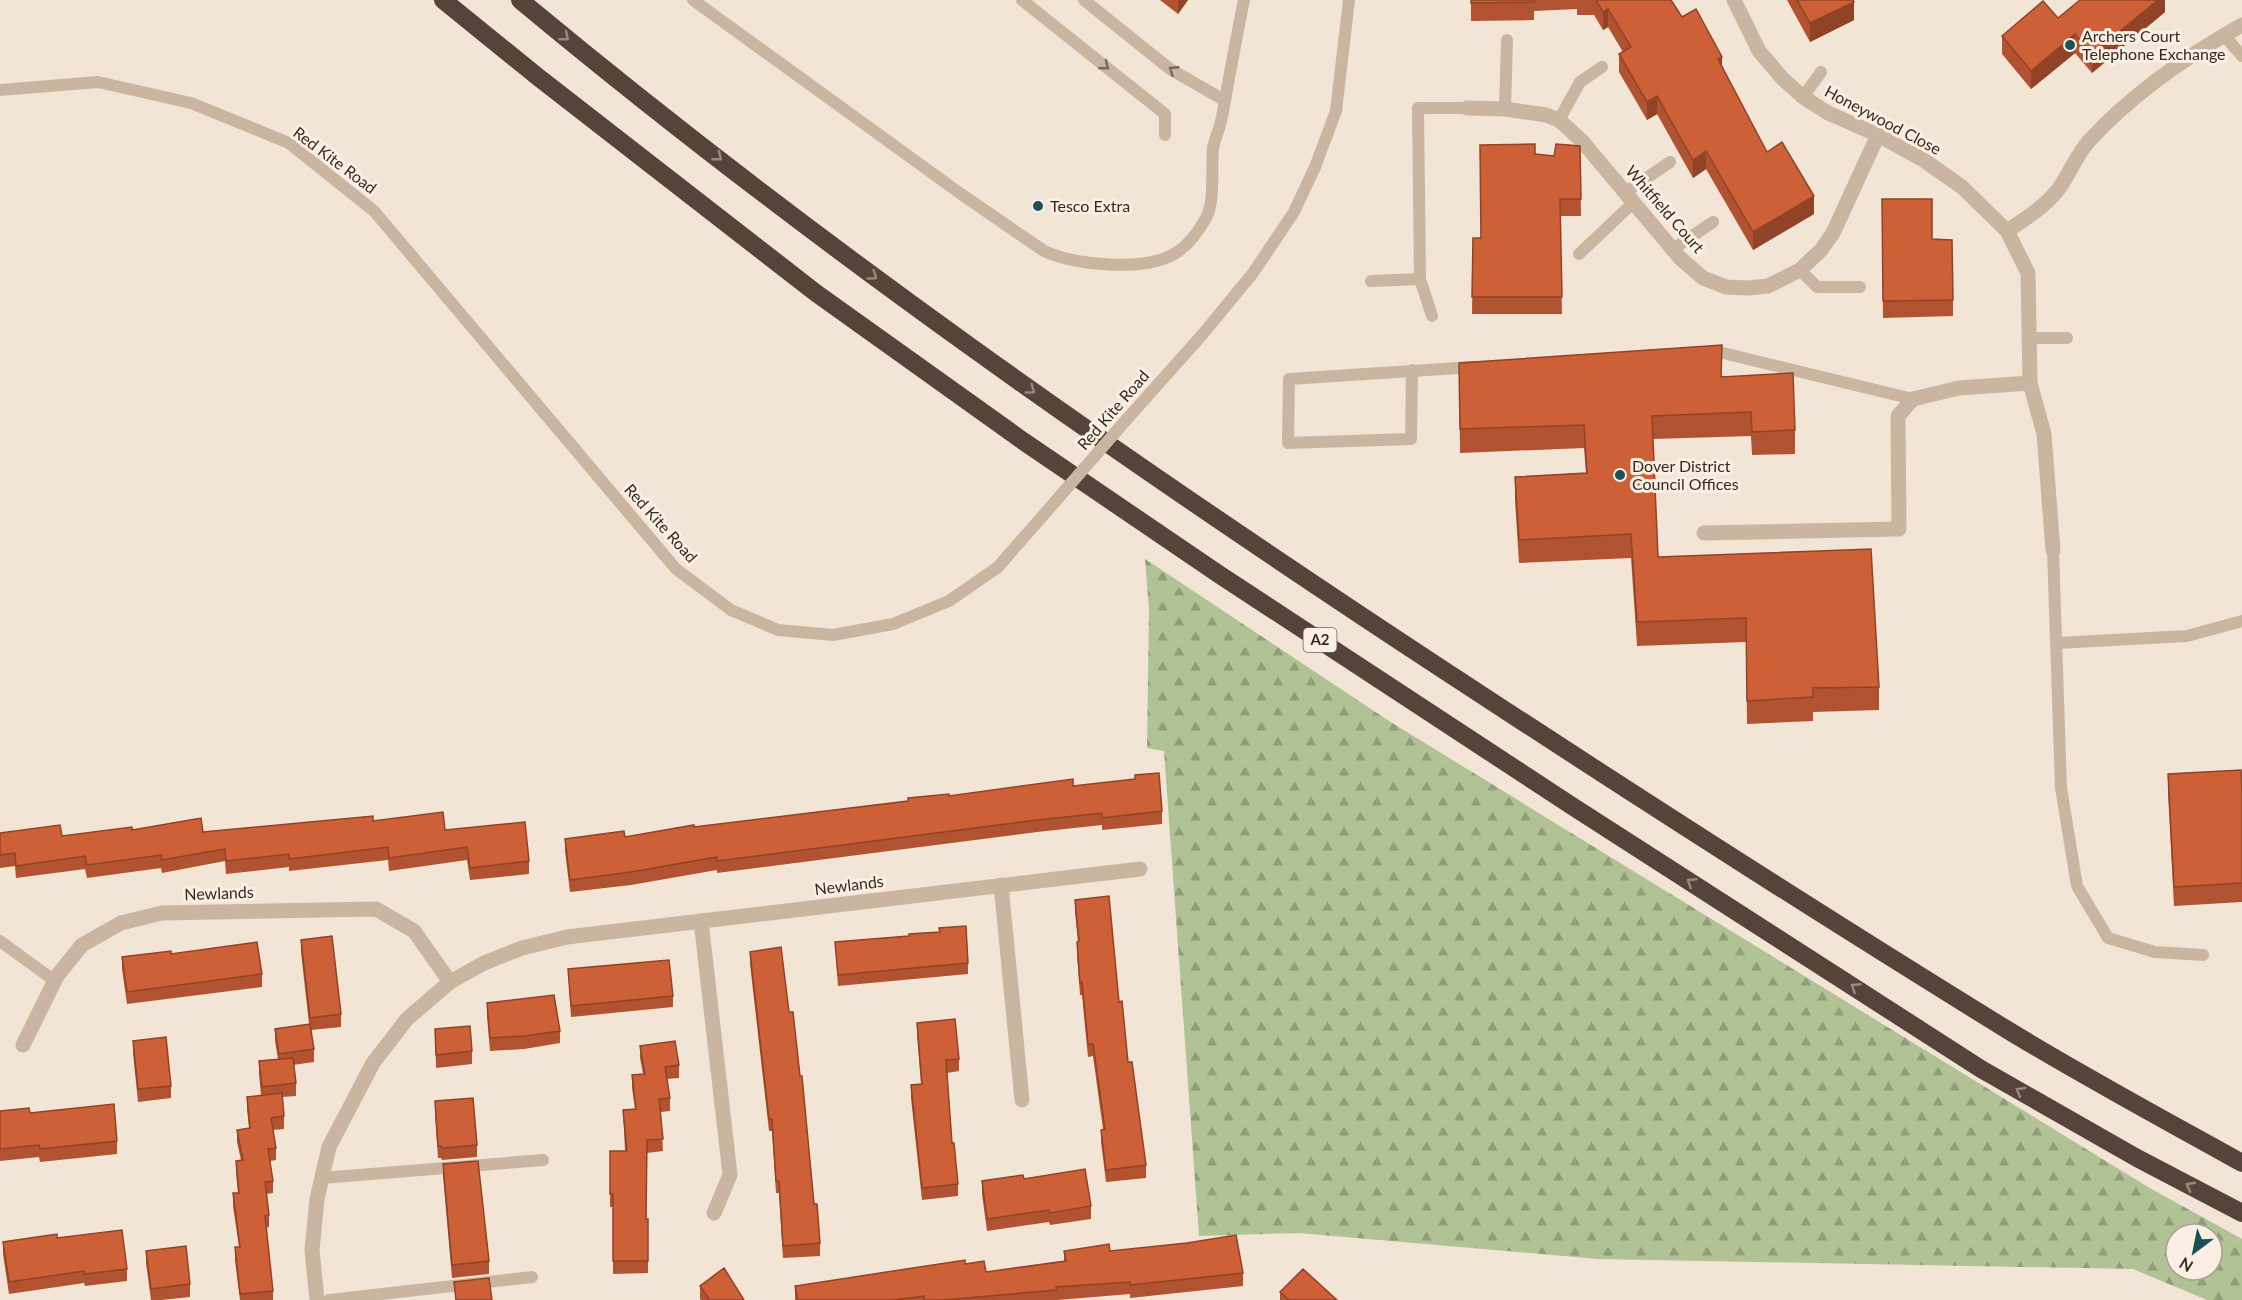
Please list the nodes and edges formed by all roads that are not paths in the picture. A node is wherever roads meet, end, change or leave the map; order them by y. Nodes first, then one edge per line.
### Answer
1 (443, 0) edge
2 (520, 0) edge
3 (693, 0) edge
4 (1022, 0) edge
5 (1084, 0) edge
6 (1244, 0) edge
7 (1349, 0) edge
8 (1734, 0) edge
9 (2242, 25) edge
10 (2224, 35) junction
11 (1507, 40) dead end
12 (2242, 56) edge
13 (1602, 67) dead end
14 (1821, 72) dead end
15 (0, 90) edge
16 (1803, 98) junction
17 (1224, 100) junction
18 (1467, 108) joint
19 (1505, 109) junction
20 (1558, 120) junction
21 (1165, 135) dead end
22 (1878, 135) junction
23 (1670, 162) dead end
24 (1630, 197) junction
25 (1713, 222) dead end
26 (2007, 231) junction
27 (1673, 249) junction
28 (1579, 254) dead end
29 (1800, 270) junction
30 (1420, 279) junction
31 (1371, 281) dead end
32 (1860, 287) dead end
33 (1432, 316) dead end
34 (2029, 338) junction
35 (2067, 338) dead end
36 (1687, 355) edge
37 (1484, 366) edge
38 (1412, 370) junction
39 (2030, 383) junction
40 (1913, 399) junction
41 (1704, 533) dead end
42 (2053, 550) joint
43 (2242, 621) edge
44 (2057, 643) junction
45 (1140, 869) dead end
46 (1001, 885) junction
47 (701, 921) junction
48 (0, 941) edge
49 (2203, 955) dead end
50 (55, 981) junction
51 (450, 982) junction
52 (23, 1045) dead end
53 (1022, 1100) dead end
54 (543, 1160) dead end
55 (2242, 1163) edge
56 (322, 1178) junction
57 (714, 1213) dead end
58 (2242, 1213) edge
59 (532, 1277) dead end
60 (317, 1300) edge
61 (329, 1300) edge

58 -> 1 highway, A2
2 -> 55 highway, A2
3 - 17 lane
4 -> 21 lane
17 -> 5 lane
6 - 17 lane
7 - 15 lane, Red Kite Road, bridge
8 - 16 street, Honeywood Close
9 - 10 street
10 - 12 lane
10 - 26 street
11 - 19 lane
13 - 20 lane
14 - 16 lane
16 - 22 street, Honeywood Close
18 - 19 street, Whitfield Court
18 - 30 lane
19 - 20 street, Whitfield Court
20 - 24 street, Whitfield Court
22 - 26 street, Honeywood Close
22 - 29 street, Whitfield Court
23 - 24 lane
24 - 27 street, Whitfield Court
24 - 28 lane
25 - 27 lane
26 - 34 street, Honeywood Close
27 - 29 street, Whitfield Court
29 - 32 lane
30 - 31 lane
30 - 33 lane
34 - 35 lane
34 - 39 street, Honeywood Close
36 - 40 lane
37 - 38 lane
38 - 38 lane
39 - 40 street
39 - 42 street, Honeywood Close
40 - 41 street
42 - 44 lane
43 - 44 lane
44 - 49 lane
45 - 46 street, Newlands
46 - 47 street, Newlands
46 - 53 street
47 - 51 street, Newlands
47 - 57 street
48 - 50 lane
50 - 51 street, Newlands
50 - 52 street, Newlands
51 - 56 street, Newlands
54 - 56 lane
56 - 60 street, Newlands
59 - 61 lane

